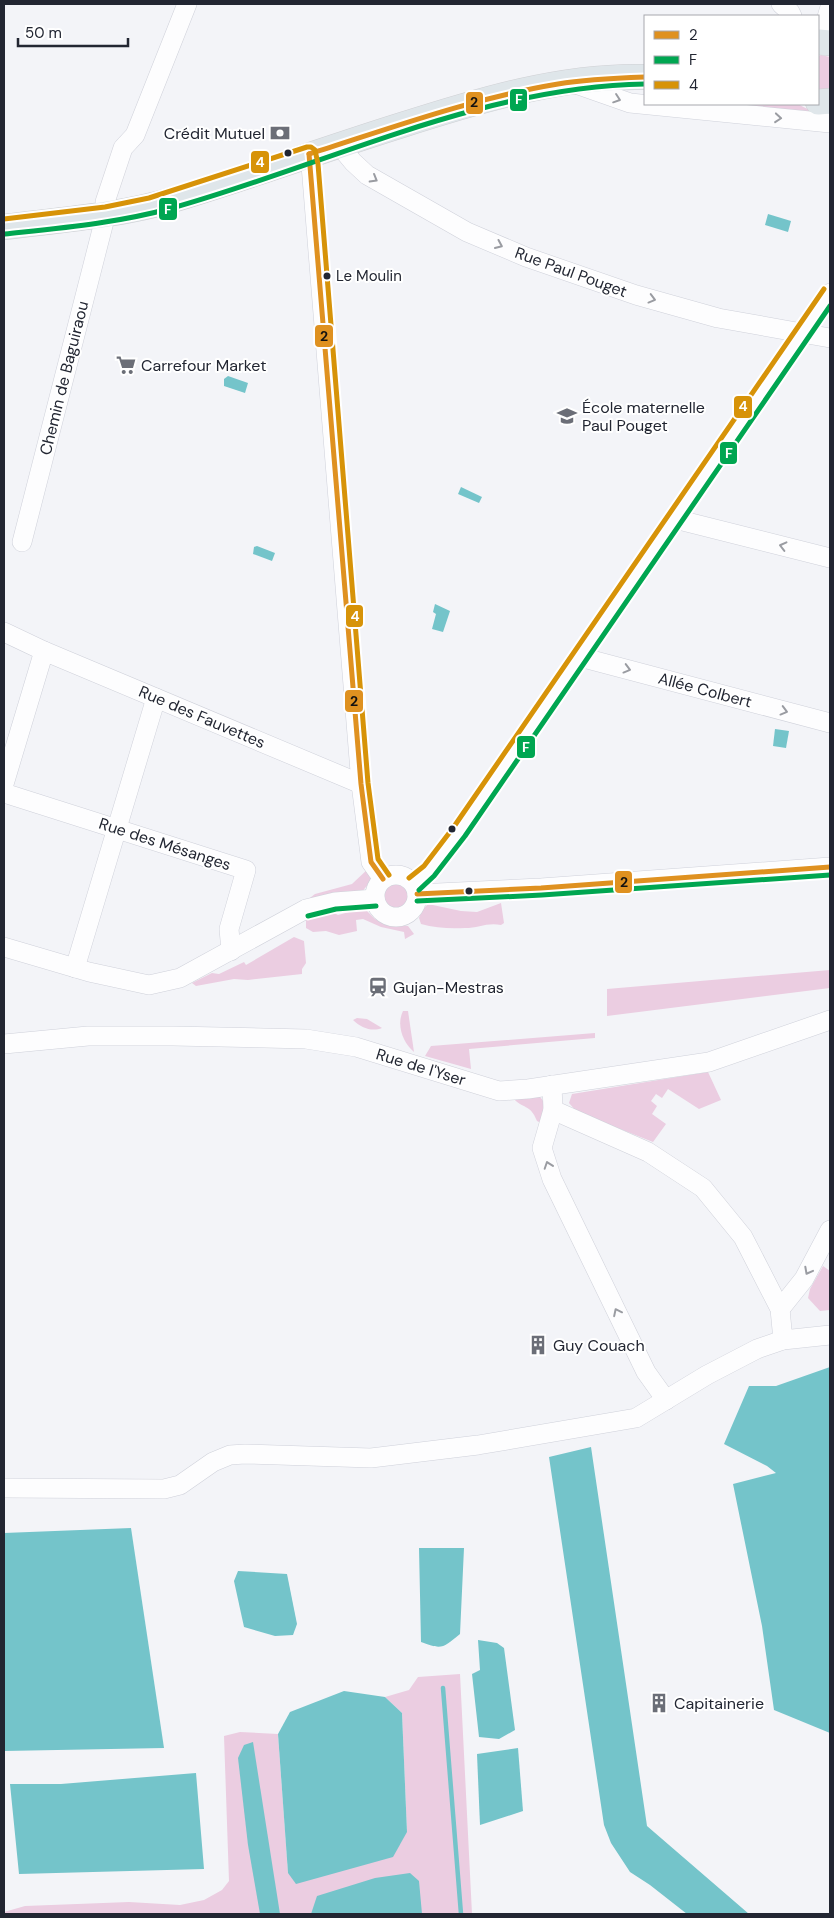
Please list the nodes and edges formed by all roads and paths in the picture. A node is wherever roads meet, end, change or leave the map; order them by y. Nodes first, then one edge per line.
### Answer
1 (187, 4) edge
2 (780, 4) edge
3 (830, 7) edge
4 (792, 15) edge
5 (824, 42) edge
6 (644, 77) edge
7 (571, 82) junction
8 (644, 104) edge
9 (650, 105) edge
10 (830, 123) edge
11 (339, 145) junction
12 (309, 154) junction
13 (106, 214) junction
14 (4, 227) edge
15 (830, 293) edge
16 (803, 333) junction
17 (830, 338) edge
18 (675, 519) junction
19 (22, 542) dead end
20 (830, 558) edge
21 (4, 632) edge
22 (44, 651) junction
23 (580, 657) junction
24 (156, 698) junction
25 (830, 723) edge
26 (4, 784) edge
27 (360, 784) junction
28 (4, 793) edge
29 (117, 828) junction
30 (830, 862) edge
31 (383, 879) junction
32 (415, 889) junction
33 (375, 899) junction
34 (4, 947) edge
35 (231, 951) junction
36 (75, 968) junction
37 (830, 1020) edge
38 (4, 1044) edge
39 (552, 1086) junction
40 (553, 1110) junction
41 (830, 1230) edge
42 (780, 1309) junction
43 (830, 1335) edge
44 (783, 1340) junction
45 (666, 1400) junction
46 (4, 1488) edge

1 - 13 street, Chemin de Baguiraou
2 - 4 street
3 - 5 street
6 - 7 main road
7 -> 8 street
7 - 11 main road
9 -> 10 street
11 - 12 main road
11 -> 16 street, Rue Paul Pouget
12 - 13 main road
12 - 27 street
13 - 14 main road
13 - 19 street, Chemin de Baguiraou
15 - 16 street
16 - 17 street, Rue Paul Pouget
16 - 18 street
20 -> 18 street
18 - 23 street
21 - 22 street, Rue des Fauvettes
22 - 24 street, Rue des Fauvettes
22 - 26 street
23 -> 25 street, Allée Colbert
23 - 32 street
24 - 27 street, Rue des Fauvettes
24 - 29 street
27 - 31 street
28 - 29 street, Rue des Mésanges
29 - 35 street, Rue des Mésanges
29 - 36 street
30 - 32 street
31 - 32 street
31 - 33 street
32 - 33 street
33 - 35 street
34 - 36 street
35 - 36 street
37 - 39 street, Rue de l'Yser
38 - 39 street, Rue de l'Yser
39 - 40 street
40 - 42 street
45 -> 40 street
41 -> 42 street
42 - 44 street
43 - 44 street
44 - 45 street
45 - 46 street

